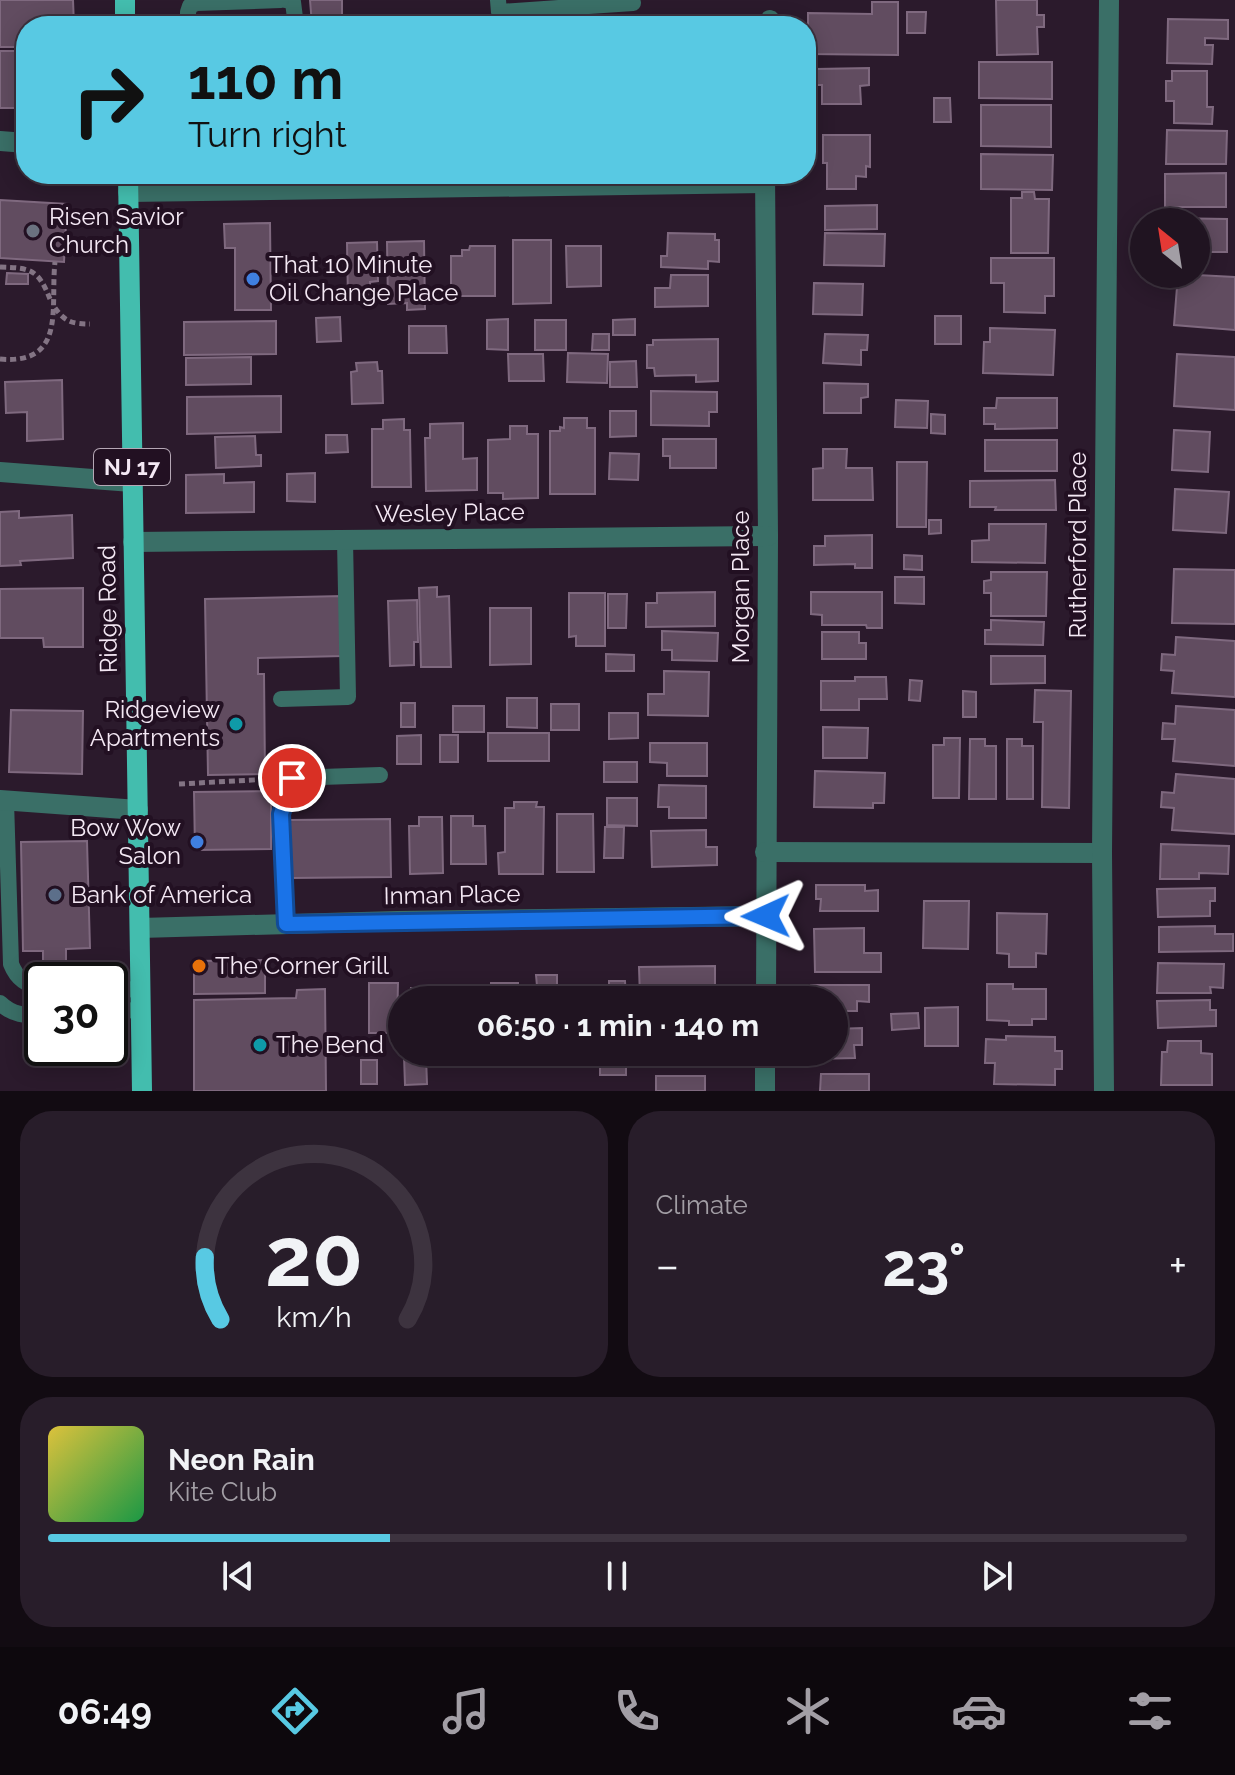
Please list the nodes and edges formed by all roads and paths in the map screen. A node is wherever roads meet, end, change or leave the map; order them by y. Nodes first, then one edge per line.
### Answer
1 (284, 0) edge
2 (498, 0) edge
3 (1109, 0) edge
4 (244, 1) edge
5 (633, 3) dead end
6 (189, 16) edge
7 (295, 16) edge
8 (128, 184) edge
9 (765, 184) edge
10 (55, 262) dead end
11 (0, 267) edge
12 (53, 307) junction
13 (90, 324) dead end
14 (0, 359) edge
15 (0, 472) edge
16 (132, 482) junction
17 (768, 536) junction
18 (345, 540) junction
19 (133, 542) junction
20 (281, 699) dead end
21 (380, 775) dead end
22 (292, 778) junction
23 (179, 784) dead end
24 (3, 801) edge
25 (138, 810) junction
26 (765, 852) junction
27 (1102, 853) junction
28 (766, 916) junction
29 (286, 924) junction
30 (140, 928) junction
31 (24, 982) edge
32 (766, 986) edge
33 (128, 996) edge
34 (141, 1000) junction
35 (0, 1003) edge
36 (128, 1005) edge
37 (24, 1014) edge
38 (765, 1066) edge
39 (142, 1091) edge
40 (765, 1091) edge
41 (1104, 1091) edge

1 - 4 lane
1 - 7 lane
2 - 5 lane
3 - 27 street, Rutherford Place
4 - 6 lane
8 - 16 main road, Ridge Road / NJ 17
9 - 17 street, Morgan Place
10 - 12 path
11 - 12 path
12 - 13 path
12 - 14 path
15 - 16 street
16 - 19 main road, Ridge Road / NJ 17
17 - 18 street, Wesley Place
17 - 26 street, Morgan Place
18 - 19 street, Wesley Place
18 - 20 lane
19 - 25 main road, Ridge Road / NJ 17
21 - 22 lane
22 - 23 path
22 - 29 lane
24 - 25 street
24 - 31 lane
25 - 30 main road, Ridge Road / NJ 17
26 - 27 street
26 - 28 street, Morgan Place
27 - 41 street, Rutherford Place
28 - 29 street, Inman Place
28 - 32 street, Morgan Place
29 - 30 street, Inman Place
30 - 34 main road, Ridge Road / NJ 17
33 - 34 lane
34 - 36 lane
34 - 39 main road, Ridge Road / NJ 17
35 - 37 lane
38 - 40 street

